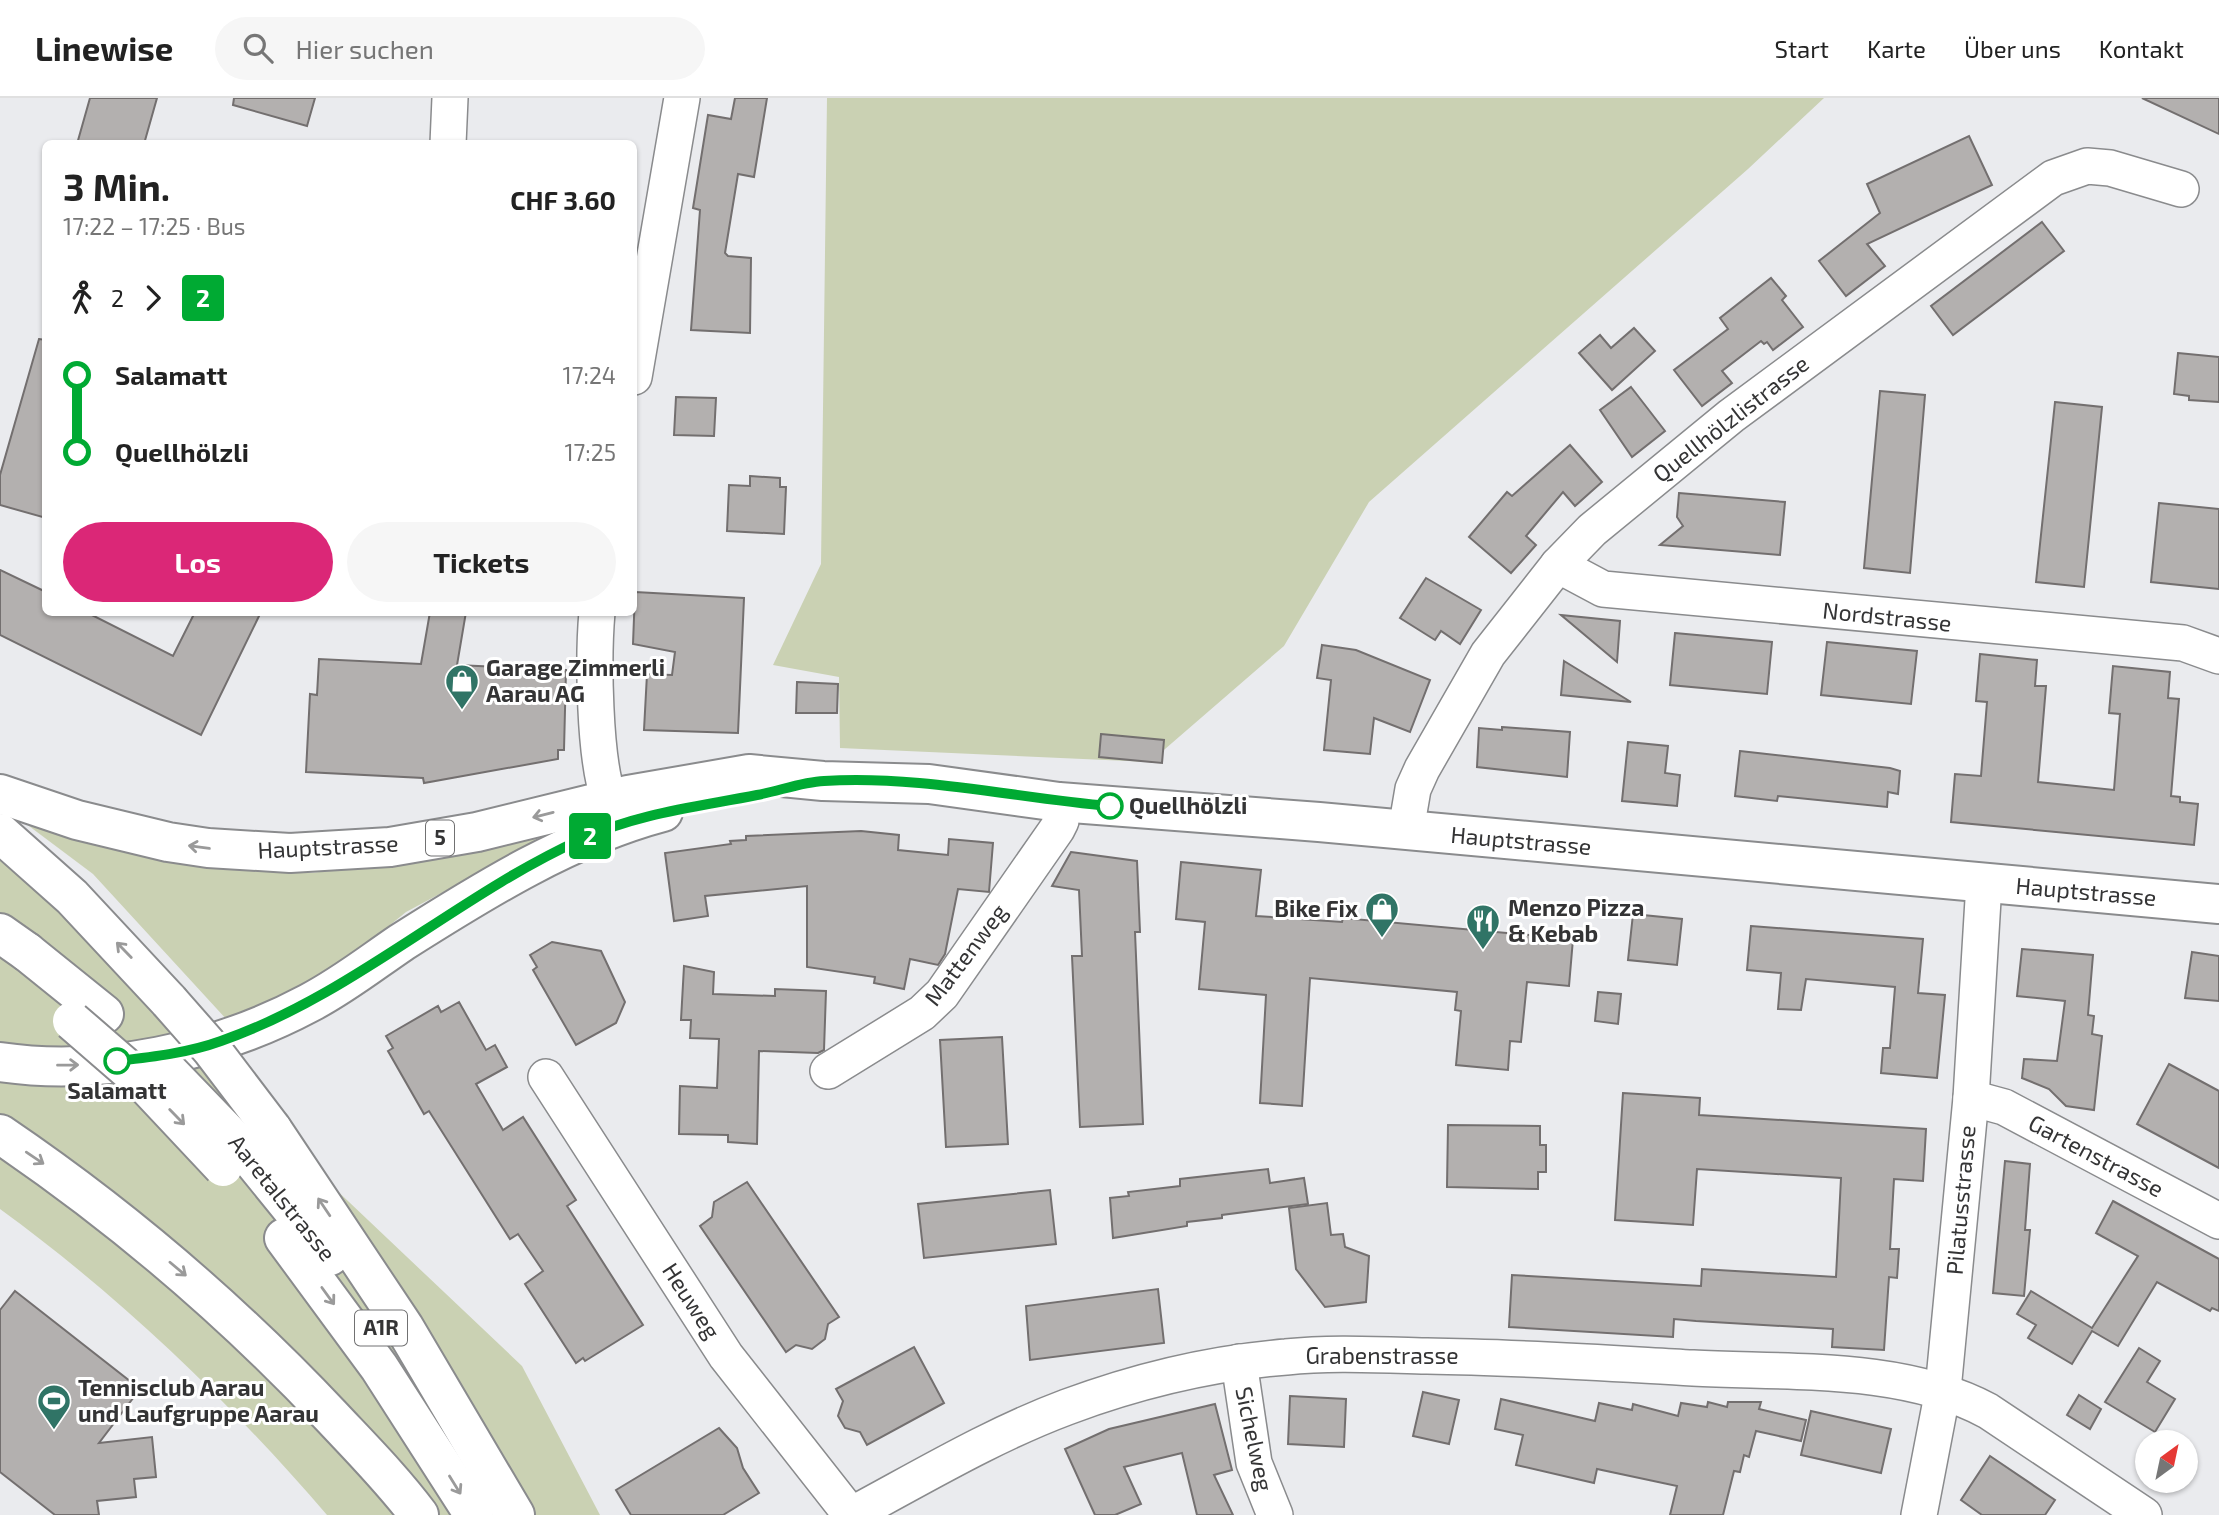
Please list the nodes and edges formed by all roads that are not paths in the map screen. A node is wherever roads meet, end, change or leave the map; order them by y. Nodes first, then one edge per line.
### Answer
1 (450, 98) edge
2 (682, 98) edge
3 (448, 140) edge
4 (2180, 189) dead end
5 (637, 360) edge
6 (1558, 565) junction
7 (597, 616) edge
8 (2219, 656) edge
9 (823, 781) junction
10 (0, 794) edge
11 (1059, 802) junction
12 (615, 811) junction
13 (1406, 830) junction
14 (0, 833) edge
15 (1984, 883) junction
16 (2219, 904) edge
17 (9, 950) edge
18 (0, 1062) edge
19 (828, 1071) dead end
20 (546, 1077) dead end
21 (1971, 1098) junction
22 (0, 1134) edge
23 (246, 1148) junction
24 (2219, 1221) edge
25 (1239, 1362) junction
26 (1943, 1390) junction
27 (419, 1515) edge
28 (474, 1515) edge
29 (506, 1515) edge
30 (515, 1515) edge
31 (851, 1515) edge
32 (1275, 1515) edge
33 (1919, 1515) edge
34 (2144, 1515) edge

1 - 3 street
2 - 5 street
4 - 6 street, Quellhölzlistrasse
6 - 8 street, Nordstrasse
6 - 13 street, Quellhölzlistrasse
7 - 12 street
9 - 11 main road, Hauptstrasse
9 - 12 main road, Hauptstrasse
9 - 12 main road, Hauptstrasse / 5
12 -> 10 main road, Hauptstrasse / 5
11 - 13 main road, Hauptstrasse
11 - 19 street, Mattenweg
18 -> 12 main road, Hauptstrasse
13 - 15 main road, Hauptstrasse
23 -> 14 main road, bridge
15 - 16 main road, Hauptstrasse
15 - 21 street, Pilatusstrasse
17 - 23 main road, Aaretalstrasse / A1R, bridge
20 - 31 street, Heuweg
21 - 24 street, Gartenstrasse
21 - 26 street, Pilatusstrasse
22 -> 27 main road
23 -> 28 main road, Aaretalstrasse / A1R
23 - 29 main road, Aaretalstrasse / A1R
30 -> 23 main road
25 - 26 street, Grabenstrasse
25 - 31 street, Grabenstrasse
25 - 32 street, Sichelweg
26 - 33 street, Pilatusstrasse
26 - 34 street, Grabenstrasse

